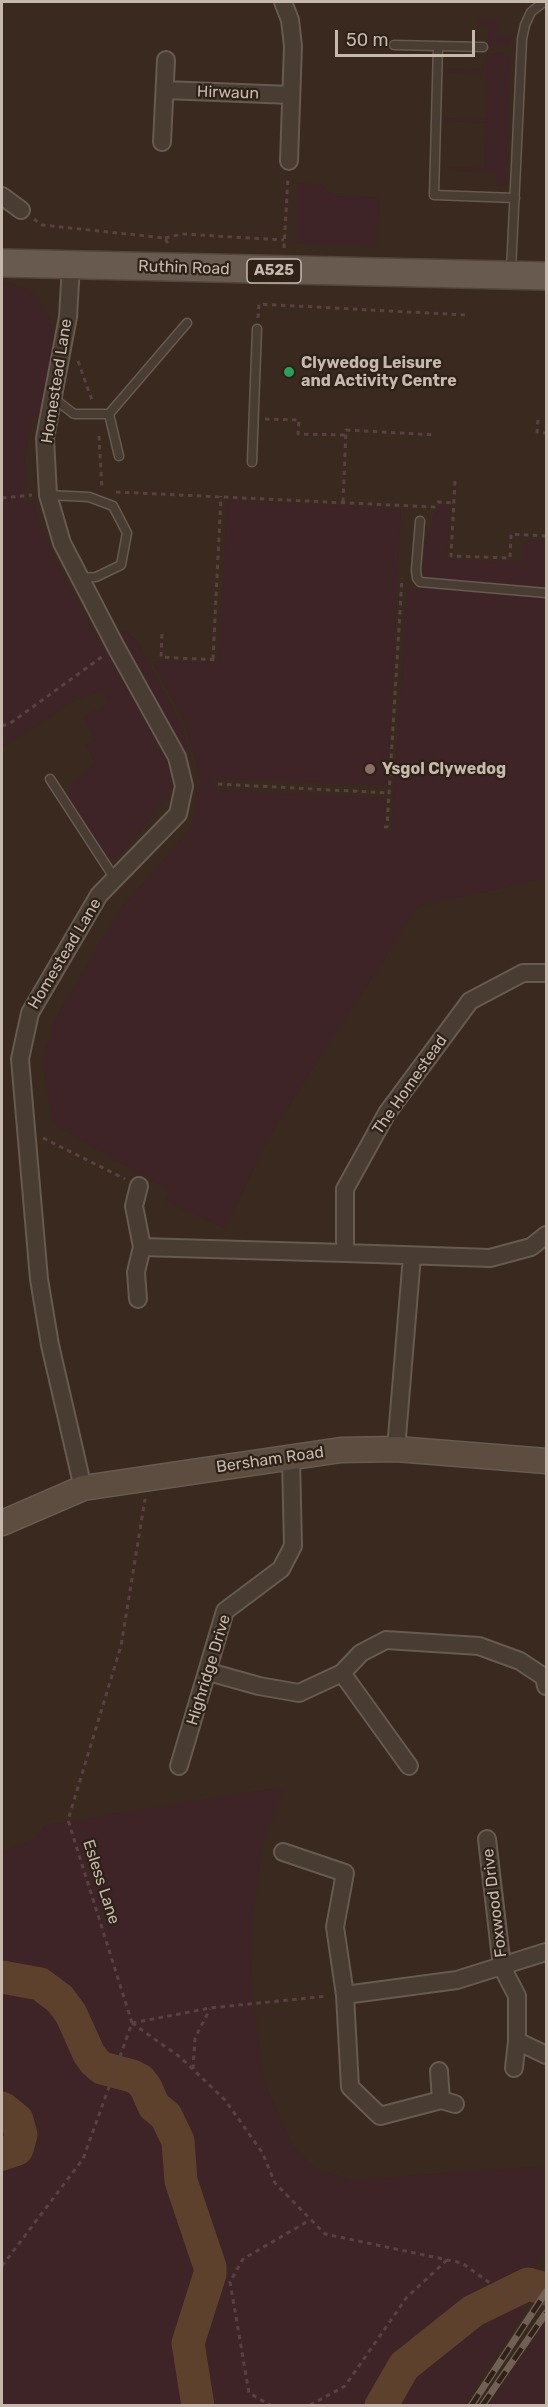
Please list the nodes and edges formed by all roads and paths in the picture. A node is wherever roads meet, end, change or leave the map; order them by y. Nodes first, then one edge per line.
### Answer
1 (283, 2) edge
2 (544, 2) edge
3 (394, 45) dead end
4 (438, 46) junction
5 (483, 47) dead end
6 (166, 60) dead end
7 (165, 90) junction
8 (291, 95) junction
9 (162, 142) dead end
10 (289, 161) joint
11 (2, 196) edge
12 (515, 198) junction
13 (21, 210) joint
14 (165, 238) junction
15 (284, 240) junction
16 (170, 247) dead end
17 (2, 263) edge
18 (71, 265) junction
19 (284, 271) junction
20 (511, 274) junction
21 (546, 276) edge
22 (465, 315) dead end
23 (187, 323) dead end
24 (257, 329) joint
25 (78, 361) dead end
26 (52, 397) junction
27 (97, 414) junction
28 (109, 414) junction
29 (252, 418) junction
30 (538, 420) dead end
31 (546, 433) edge
32 (345, 435) junction
33 (435, 435) dead end
34 (119, 456) dead end
35 (252, 462) dead end
36 (454, 481) dead end
37 (32, 486) dead end
38 (96, 490) dead end
39 (114, 491) dead end
40 (48, 495) junction
41 (221, 496) junction
42 (2, 498) edge
43 (343, 502) junction
44 (453, 503) junction
45 (407, 505) junction
46 (406, 517) dead end
47 (420, 521) dead end
48 (546, 536) edge
49 (402, 574) dead end
50 (80, 578) junction
51 (546, 593) edge
52 (162, 634) dead end
53 (116, 647) junction
54 (213, 659) junction
55 (218, 660) dead end
56 (2, 726) edge
57 (50, 779) dead end
58 (218, 784) dead end
59 (389, 793) junction
60 (384, 827) dead end
61 (115, 879) junction
62 (546, 972) edge
63 (25, 1129) junction
64 (139, 1186) joint
65 (546, 1235) edge
66 (142, 1247) junction
67 (345, 1253) junction
68 (412, 1256) junction
69 (138, 1299) dead end
70 (396, 1449) junction
71 (291, 1459) junction
72 (546, 1461) edge
73 (149, 1477) junction
74 (83, 1488) junction
75 (2, 1523) edge
76 (208, 1672) junction
77 (342, 1673) junction
78 (546, 1686) edge
79 (179, 1766) dead end
80 (409, 1766) dead end
81 (487, 1839) dead end
82 (283, 1852) dead end
83 (546, 1952) edge
84 (502, 1967) junction
85 (345, 1995) junction
86 (210, 2008) junction
87 (132, 2023) junction
88 (517, 2041) junction
89 (546, 2055) edge
90 (514, 2068) dead end
91 (193, 2069) junction
92 (439, 2071) dead end
93 (310, 2220) junction
94 (447, 2260) junction
95 (2, 2266) edge
96 (546, 2301) edge
97 (272, 2406) edge
98 (301, 2406) edge

1 - 8 street
2 - 12 lane
3 - 4 lane
4 - 5 lane
4 - 12 lane
6 - 7 street
7 - 8 street, Hirwaun
7 - 9 street
8 - 10 street
10 - 15 path
11 - 13 street
12 - 20 lane
13 - 14 path
14 - 15 path
14 - 16 path
15 - 19 path
17 - 18 main road, Ruthin Road / A525
18 - 19 main road, Ruthin Road / A525
18 - 26 street, Homestead Lane
19 - 20 main road, Ruthin Road / A525
20 - 21 main road, Ruthin Road / A525
22 - 24 path
23 - 28 lane
24 - 29 lane
25 - 27 path
26 - 27 lane
26 - 40 street, Homestead Lane
27 - 28 lane
27 - 38 path
28 - 34 lane
29 - 32 path
29 - 35 lane
30 - 31 path
32 - 33 path
32 - 43 path
36 - 44 path
37 - 42 path
39 - 41 path
40 - 50 street, Homestead Lane
40 - 50 lane
41 - 43 path
41 - 54 path
43 - 45 path
44 - 45 path
44 - 48 path
45 - 46 path
47 - 51 lane
49 - 59 path
50 - 53 street, Homestead Lane
52 - 54 path
53 - 56 path
53 - 61 street, Homestead Lane
54 - 55 path
57 - 61 lane
58 - 59 path
59 - 60 path
61 - 63 street, Homestead Lane
62 - 67 street, The Homestead
63 - 64 path
63 - 74 street, Homestead Lane
64 - 66 street
65 - 68 street
66 - 67 street
66 - 69 street
67 - 68 street
68 - 70 street
70 - 71 main road, Bersham Road
70 - 72 main road, Bersham Road
71 - 73 main road, Bersham Road
71 - 76 street, Highridge Drive
73 - 74 main road, Bersham Road
73 - 87 path, Esless Lane
74 - 75 main road, Bersham Road
76 - 77 street
76 - 79 street, Highridge Drive
77 - 78 street
77 - 80 street
81 - 84 street, Foxwood Drive
82 - 85 street
83 - 84 street, Foxwood Drive
84 - 85 street, Foxwood Drive
84 - 88 street, Foxwood Drive
85 - 86 path
85 - 92 street
86 - 87 path
86 - 91 path
87 - 91 path
87 - 95 path
88 - 89 street
88 - 90 street, Foxwood Drive
91 - 93 path
93 - 94 path
93 - 97 path
94 - 96 path
94 - 98 path

